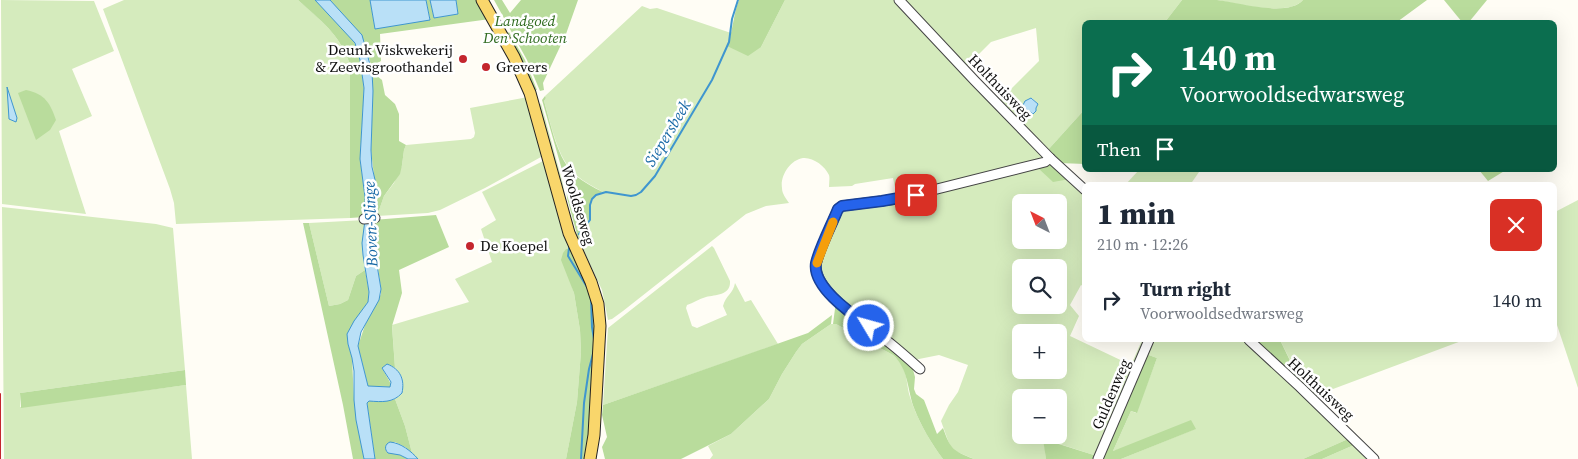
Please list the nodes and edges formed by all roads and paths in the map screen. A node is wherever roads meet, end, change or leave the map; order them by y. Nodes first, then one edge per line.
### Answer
1 (482, 0) edge
2 (900, 0) edge
3 (1050, 158) junction
4 (1082, 187) edge
5 (375, 218) dead end
6 (364, 219) dead end
7 (1148, 342) edge
8 (1250, 342) edge
9 (920, 369) dead end
10 (590, 459) edge
11 (1098, 459) edge
12 (1374, 459) edge

1 - 10 main road, Wooldseweg
2 - 3 street, Holthuisweg
3 - 4 street, Holthuisweg
3 - 9 street
5 - 6 street
7 - 11 street, Guldenweg
8 - 12 street, Holthuisweg

